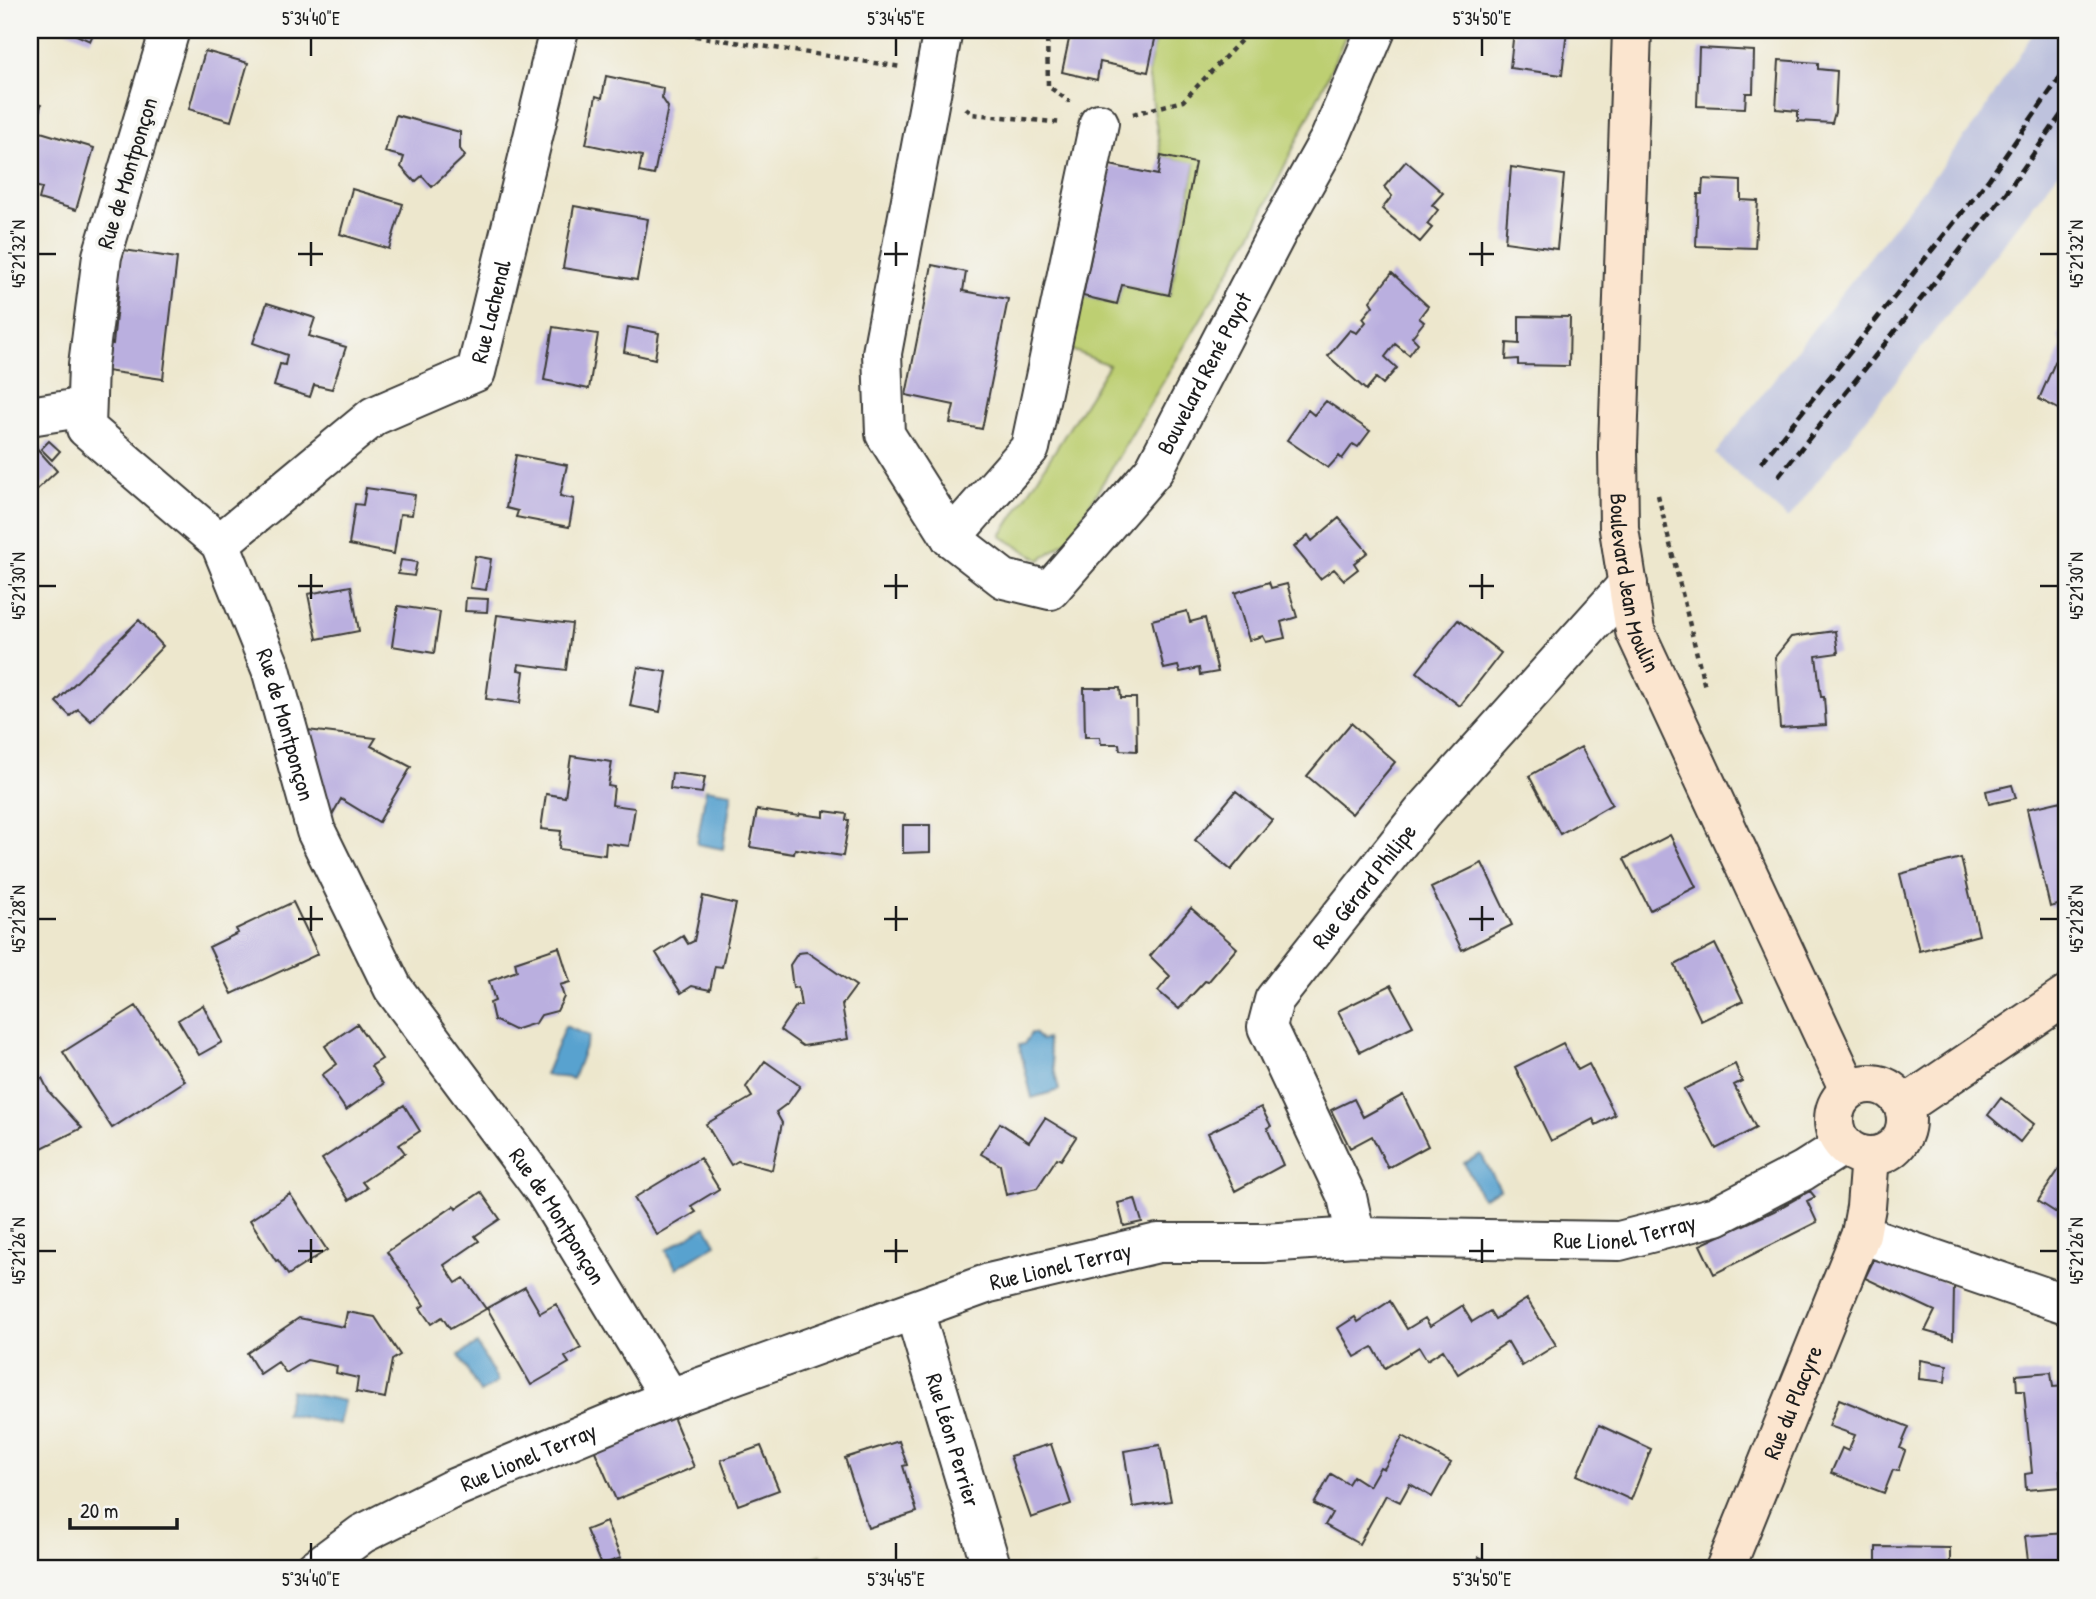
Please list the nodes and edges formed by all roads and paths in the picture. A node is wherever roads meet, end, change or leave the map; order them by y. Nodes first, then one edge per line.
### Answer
1 (170, 30) edge
2 (559, 30) edge
3 (656, 30) edge
4 (943, 30) edge
5 (1047, 30) edge
6 (1251, 30) edge
7 (1376, 30) edge
8 (1632, 30) edge
9 (935, 72) junction
10 (1099, 123) junction
11 (86, 407) junction
12 (30, 416) edge
13 (1657, 492) dead end
14 (951, 538) junction
15 (220, 543) junction
16 (1628, 584) junction
17 (1707, 695) dead end
18 (2066, 996) edge
19 (1849, 1090) junction
20 (1904, 1106) junction
21 (1857, 1151) junction
22 (1861, 1234) junction
23 (1356, 1237) junction
24 (2066, 1304) edge
25 (914, 1311) junction
26 (670, 1398) junction
27 (315, 1569) edge
28 (992, 1569) edge
29 (1725, 1569) edge

1 - 11 street, Rue de Montponçon
2 - 15 street, Rue Lachenal
3 - 9 path
4 - 9 street, Bouvelard René Payot
5 - 10 path
6 - 10 path
7 - 14 street, Bouvelard René Payot
8 - 16 street, Boulevard Jean Moulin
9 - 10 path
9 - 14 street, Bouvelard René Payot
10 - 14 street
11 - 12 street
11 - 15 street, Rue de Montponçon
13 - 17 path
15 - 26 street, Rue de Montponçon
16 - 19 street, Boulevard Jean Moulin
16 - 23 street, Rue Gérard Philipe
18 - 20 street
19 - 20 street
19 - 21 street
20 - 21 street
21 - 22 street, Rue du Placyre
21 - 23 street, Rue Lionel Terray
22 - 24 street
22 - 29 street, Rue du Placyre
23 - 25 street, Rue Lionel Terray
25 - 26 street, Rue Lionel Terray
25 - 28 street, Rue Léon Perrier
26 - 27 street, Rue Lionel Terray

